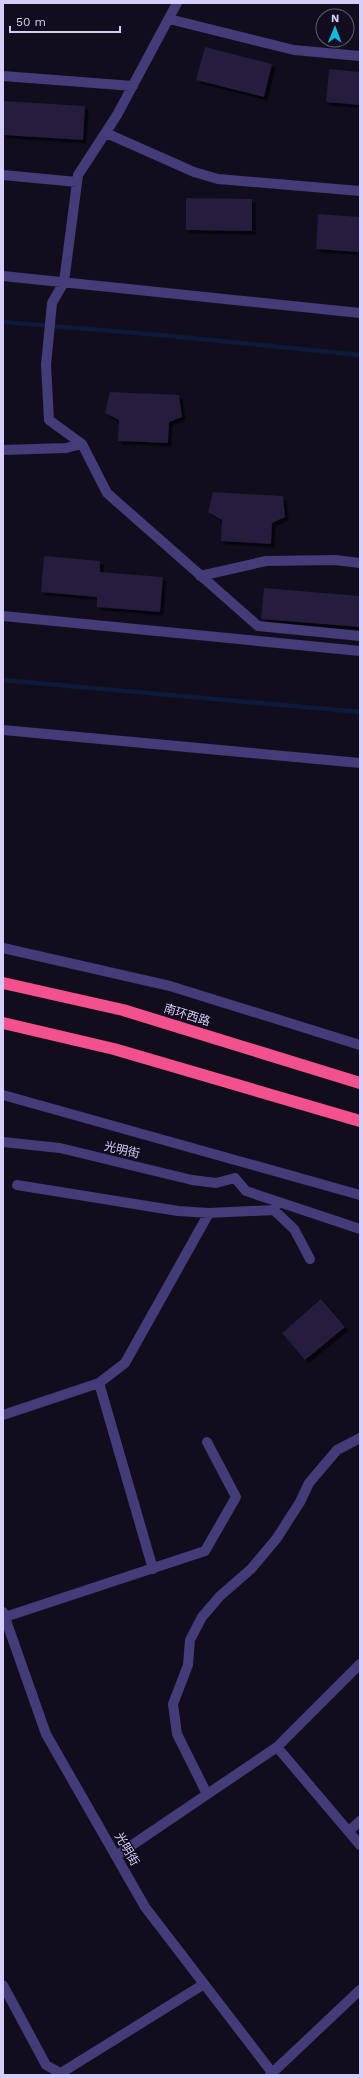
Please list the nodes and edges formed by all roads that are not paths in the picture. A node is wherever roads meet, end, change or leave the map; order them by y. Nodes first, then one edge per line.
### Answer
1 (177, 3) edge
2 (169, 19) junction
3 (360, 56) edge
4 (3, 76) edge
5 (133, 86) junction
6 (106, 133) junction
7 (3, 175) edge
8 (77, 182) junction
9 (360, 192) edge
10 (3, 276) edge
11 (64, 282) junction
12 (360, 313) edge
13 (82, 444) junction
14 (3, 450) edge
15 (360, 563) edge
16 (200, 576) junction
17 (3, 616) edge
18 (360, 636) edge
19 (360, 651) edge
20 (3, 730) edge
21 (360, 763) edge
22 (3, 948) edge
23 (3, 983) edge
24 (3, 1023) edge
25 (360, 1045) edge
26 (360, 1083) edge
27 (3, 1095) edge
28 (360, 1121) edge
29 (3, 1142) edge
30 (243, 1161) junction
31 (235, 1178) junction
32 (18, 1185) dead end
33 (360, 1195) edge
34 (276, 1206) junction
35 (209, 1214) junction
36 (360, 1229) edge
37 (310, 1259) dead end
38 (99, 1383) junction
39 (3, 1415) edge
40 (360, 1438) edge
41 (207, 1442) dead end
42 (153, 1569) junction
43 (4, 1614) edge
44 (360, 1664) edge
45 (276, 1747) junction
46 (207, 1794) junction
47 (360, 1821) edge
48 (349, 1832) junction
49 (360, 1845) edge
50 (116, 1856) junction
51 (204, 1984) junction
52 (3, 1985) edge
53 (360, 1990) edge
54 (62, 2074) edge
55 (272, 2074) edge

1 - 2 street
2 - 3 street
2 - 5 street
4 - 5 street
5 - 6 street
6 - 8 street
6 - 9 street
7 - 8 street
8 - 11 street
10 - 11 street
11 - 12 street
11 - 13 street
13 - 14 street
13 - 16 street
15 - 16 street
16 - 18 street
17 - 19 street
20 - 21 street
22 - 25 street
23 - 26 highway, 南环西路
24 - 28 highway
27 - 30 street
29 - 31 street, 光明街
30 - 31 street
30 - 33 street
31 - 34 street
32 - 35 street
34 - 35 street
34 - 36 street
34 - 37 street
35 - 38 street
38 - 39 street
38 - 42 street
40 - 46 street
41 - 42 street
42 - 43 street
43 - 50 street, 光明街
44 - 45 street
45 - 46 street
45 - 48 street
46 - 50 street
47 - 48 street
48 - 49 street
50 - 51 street, 光明街
51 - 54 street
51 - 55 street, 光明街
52 - 54 street
53 - 55 street

